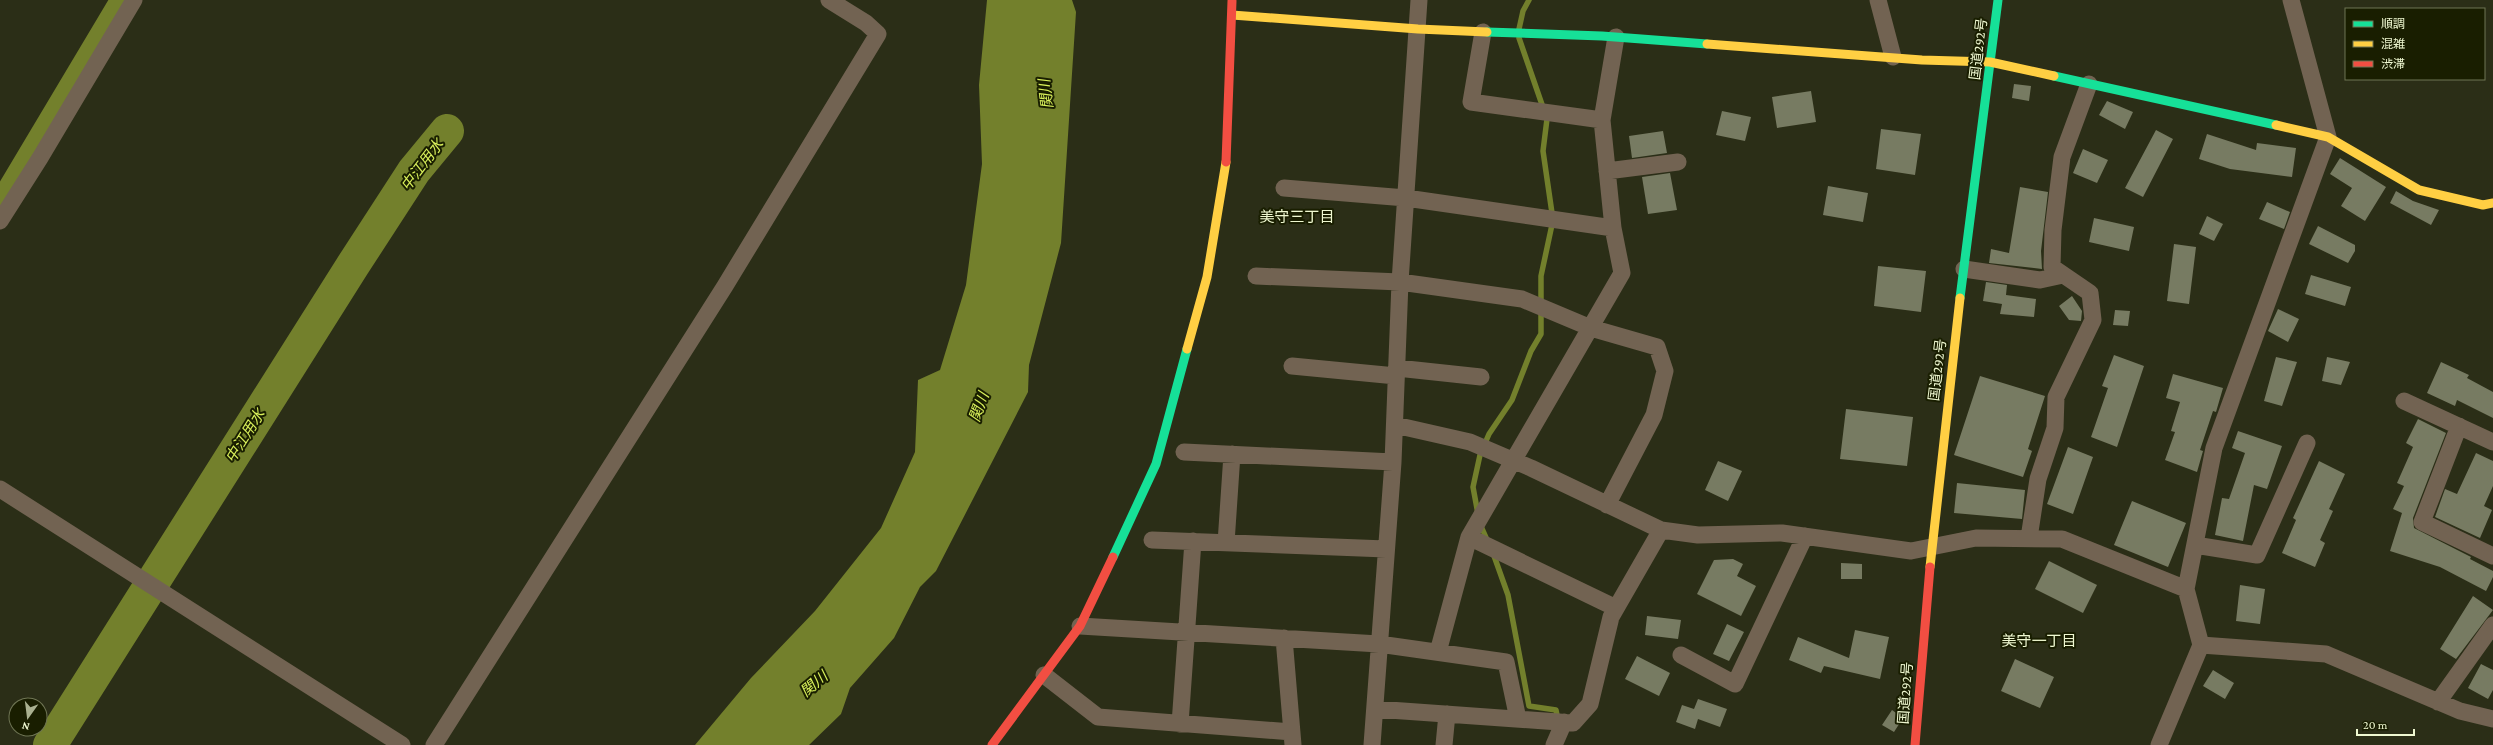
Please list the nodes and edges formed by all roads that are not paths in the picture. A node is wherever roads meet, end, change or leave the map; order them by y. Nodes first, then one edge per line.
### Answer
1 (134, 0) edge
2 (829, 0) edge
3 (1232, 0) edge
4 (1419, 0) edge
5 (1878, 0) edge
6 (1998, 0) edge
7 (2291, 0) edge
8 (1232, 15) junction
9 (1418, 29) junction
10 (1483, 32) junction
11 (1616, 37) junction
12 (1893, 57) junction
13 (1990, 62) junction
14 (2089, 84) junction
15 (1602, 120) junction
16 (2328, 137) junction
17 (1678, 162) dead end
18 (1607, 171) junction
19 (1284, 188) dead end
20 (1406, 198) junction
21 (2493, 203) edge
22 (0, 221) edge
23 (1613, 228) junction
24 (1964, 269) junction
25 (2063, 275) junction
26 (1256, 276) dead end
27 (1400, 282) junction
28 (1591, 328) junction
29 (1292, 366) dead end
30 (1396, 372) junction
31 (1481, 377) dead end
32 (2404, 401) dead end
33 (1395, 425) junction
34 (2459, 426) junction
35 (2493, 442) edge
36 (2307, 443) dead end
37 (1184, 452) dead end
38 (1232, 454) junction
39 (1513, 461) junction
40 (1393, 462) junction
41 (0, 489) edge
42 (1607, 505) junction
43 (1660, 530) junction
44 (1805, 536) junction
45 (1469, 537) junction
46 (2029, 538) junction
47 (1152, 540) dead end
48 (1193, 541) junction
49 (1226, 543) junction
50 (2195, 545) junction
51 (1930, 548) junction
52 (1386, 549) junction
53 (2493, 556) edge
54 (2186, 589) junction
55 (1616, 608) junction
56 (2493, 625) edge
57 (1080, 626) junction
58 (1185, 632) junction
59 (1284, 638) junction
60 (1379, 644) junction
61 (2201, 645) junction
62 (1438, 652) junction
63 (1681, 655) dead end
64 (1044, 675) junction
65 (2438, 702) junction
66 (1375, 708) junction
67 (1446, 714) junction
68 (1518, 719) junction
69 (2493, 719) edge
70 (1564, 722) junction
71 (1180, 724) junction
72 (1292, 738) edge
73 (402, 745) edge
74 (434, 745) edge
75 (992, 745) edge
76 (1372, 745) edge
77 (1444, 745) edge
78 (1554, 745) edge
79 (1915, 745) edge
80 (2159, 745) edge

1 - 22 street
2 - 74 street
3 - 8 main road
4 - 9 street
5 - 12 street
6 - 13 main road, 国道292号
7 - 16 street
8 - 9 main road
8 - 57 main road
9 - 10 main road
9 - 20 street
10 - 11 main road
10 - 15 street
11 - 12 main road
11 - 15 street
12 - 13 main road
13 - 14 main road
13 - 24 main road, 国道292号
14 - 16 main road
14 - 25 street
15 - 18 street
16 - 21 main road
16 - 50 street
17 - 18 street
18 - 23 street
19 - 20 street
20 - 23 street
20 - 27 street
23 - 28 street
24 - 25 street
24 - 51 main road, 国道292号
25 - 46 street
26 - 27 street
27 - 28 street
27 - 30 street
28 - 39 street
28 - 42 street
29 - 30 street
30 - 31 street
30 - 33 street
32 - 34 street
33 - 39 street
33 - 40 street
34 - 35 street
34 - 53 street
36 - 50 street
37 - 38 street
38 - 40 street
38 - 49 street
39 - 42 street
39 - 45 street
40 - 52 street
41 - 73 street
42 - 43 street
43 - 44 street
43 - 55 street
44 - 51 street
44 - 63 street
45 - 55 street
45 - 62 street
46 - 51 street
46 - 54 street
47 - 48 street
48 - 49 street
48 - 58 street
49 - 52 street
50 - 54 street
51 - 79 main road, 国道292号
52 - 60 street
54 - 61 street
55 - 70 street
56 - 65 street
57 - 58 street
57 - 64 main road
58 - 59 street
58 - 71 street
59 - 60 street
59 - 72 street
60 - 62 street
60 - 66 street
61 - 65 street
61 - 80 street
62 - 68 street
64 - 71 street
64 - 75 main road
65 - 69 street
66 - 67 street
66 - 76 street
67 - 68 street
67 - 77 street
68 - 70 street
70 - 78 street
71 - 72 street

